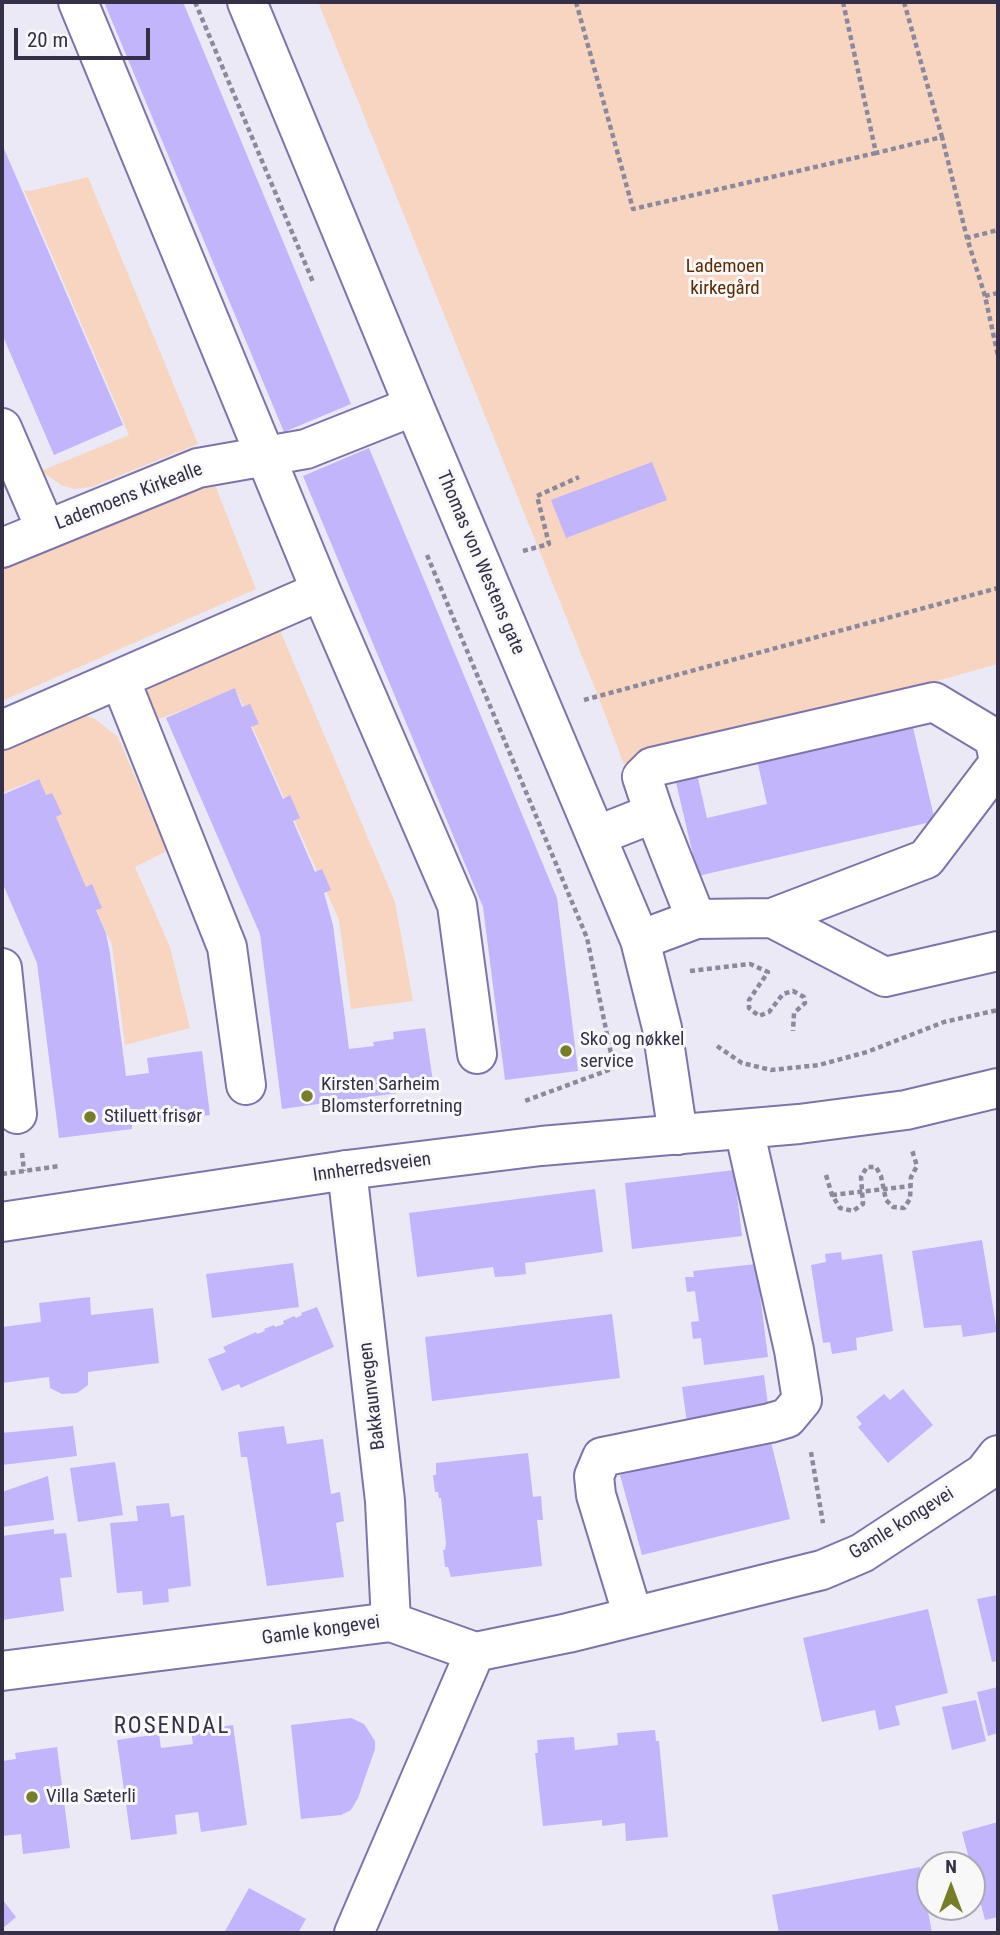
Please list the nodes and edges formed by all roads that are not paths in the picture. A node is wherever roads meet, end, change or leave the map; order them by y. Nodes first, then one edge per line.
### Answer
1 (78, 2) edge
2 (247, 2) edge
3 (414, 406) junction
4 (2, 428) edge
5 (266, 455) junction
6 (46, 530) junction
7 (2, 548) edge
8 (321, 590) junction
9 (120, 678) junction
10 (2, 730) edge
11 (998, 756) edge
12 (998, 764) edge
13 (654, 813) junction
14 (596, 836) junction
15 (772, 918) junction
16 (696, 919) junction
17 (640, 940) junction
18 (998, 951) edge
19 (2, 968) edge
20 (477, 1054) dead end
21 (246, 1085) dead end
22 (998, 1088) edge
23 (17, 1114) dead end
24 (744, 1129) junction
25 (678, 1135) junction
26 (347, 1170) junction
27 (2, 1222) edge
28 (998, 1455) edge
29 (633, 1616) junction
30 (391, 1622) junction
31 (475, 1653) junction
32 (2, 1671) edge
33 (354, 1933) edge

1 - 5 street
2 - 3 street, Thomas von Westens gate
3 - 5 street, Lademoens Kirkealle
3 - 14 street, Thomas von Westens gate
4 - 6 street, Lademoens Kirkealle
5 - 6 street, Lademoens Kirkealle
5 - 8 street
6 - 7 street, Lademoens Kirkealle
8 - 9 street
8 - 20 street
9 - 10 street
9 - 21 street
11 - 13 street
12 - 15 street
13 - 14 street
13 - 16 street
14 - 17 street, Thomas von Westens gate
15 - 16 street
15 - 18 street
16 - 17 street
17 - 25 street, Thomas von Westens gate
19 - 23 street
22 - 24 street, Innherredsveien
24 - 25 street, Innherredsveien
24 - 29 street
25 - 26 street, Innherredsveien
26 - 27 street, Innherredsveien
26 - 30 street, Bakkaunvegen
28 - 29 street, Gamle kongevei
29 - 31 street, Gamle kongevei
30 - 31 street, Gamle kongevei
30 - 32 street, Gamle kongevei
31 - 33 street

